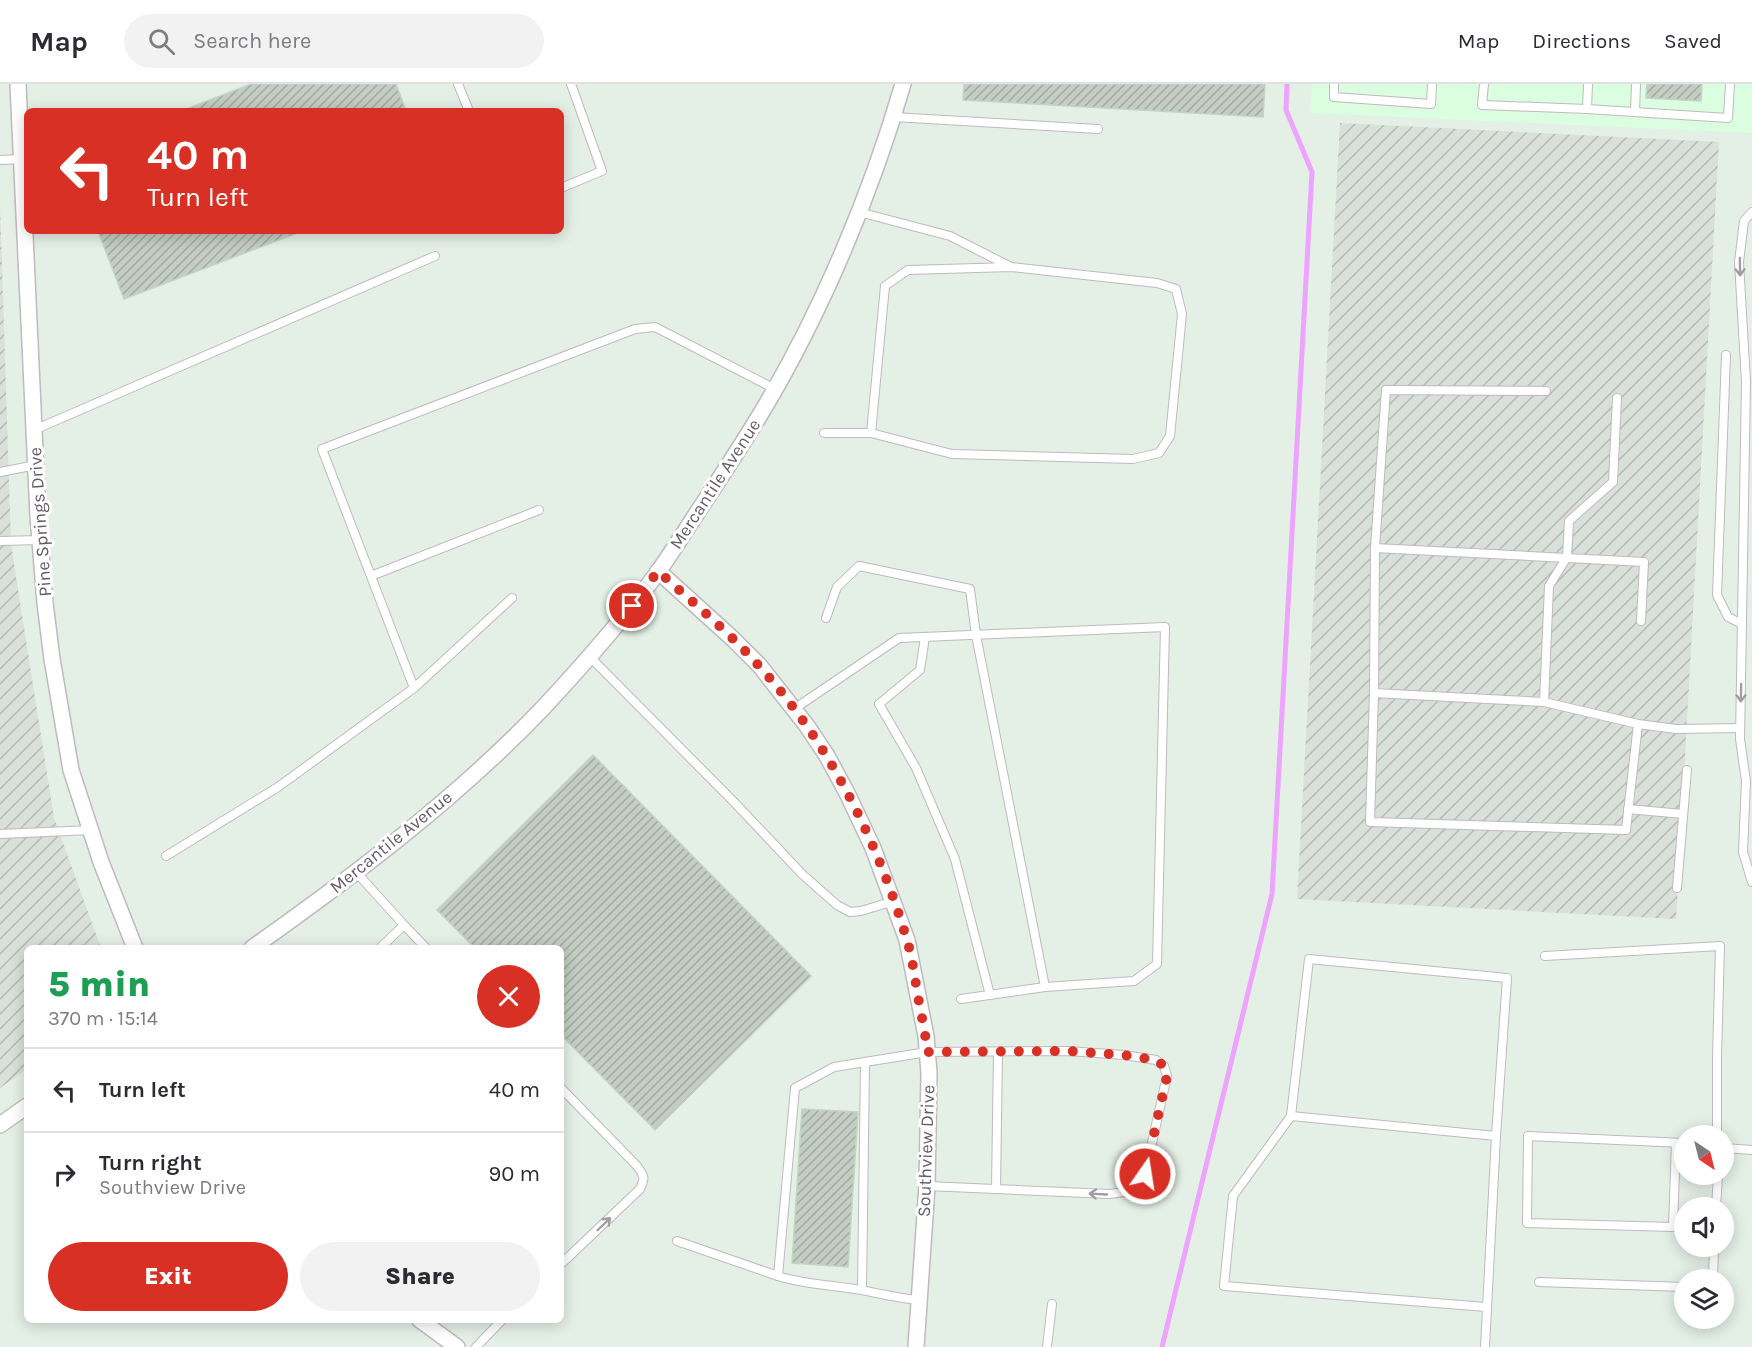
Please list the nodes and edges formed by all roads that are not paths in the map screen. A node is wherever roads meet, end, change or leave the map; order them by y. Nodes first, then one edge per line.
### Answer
1 (18, 84) edge
2 (458, 84) edge
3 (571, 84) edge
4 (903, 84) edge
5 (1334, 84) edge
6 (1432, 84) edge
7 (1484, 84) edge
8 (1588, 84) edge
9 (1636, 84) edge
10 (1730, 84) edge
11 (468, 108) edge
12 (1587, 109) junction
13 (1635, 112) junction
14 (893, 117) junction
15 (1098, 129) dead end
16 (21, 159) junction
17 (0, 160) edge
18 (564, 187) edge
19 (859, 212) junction
20 (1752, 212) edge
21 (24, 222) edge
22 (25, 234) edge
23 (435, 256) dead end
24 (1011, 267) junction
25 (1726, 355) dead end
26 (775, 389) junction
27 (1546, 391) dead end
28 (1617, 398) dead end
29 (34, 430) junction
30 (824, 433) dead end
31 (870, 433) junction
32 (36, 465) junction
33 (0, 472) edge
34 (539, 510) dead end
35 (40, 540) junction
36 (0, 541) edge
37 (1375, 548) junction
38 (1567, 558) junction
39 (658, 571) junction
40 (371, 576) junction
41 (512, 598) dead end
42 (826, 618) dead end
43 (1641, 621) dead end
44 (1742, 624) junction
45 (976, 635) junction
46 (925, 636) junction
47 (589, 656) junction
48 (414, 688) junction
49 (1374, 693) junction
50 (1544, 702) junction
51 (794, 709) junction
52 (1638, 724) junction
53 (1740, 728) junction
54 (1687, 770) dead end
55 (1628, 809) junction
56 (1683, 814) junction
57 (91, 830) junction
58 (0, 834) edge
59 (166, 856) dead end
60 (356, 872) junction
61 (1752, 882) edge
62 (1677, 888) dead end
63 (894, 902) junction
64 (404, 925) junction
65 (134, 945) edge
66 (256, 945) edge
67 (383, 945) edge
68 (423, 945) edge
69 (1545, 956) dead end
70 (1045, 987) junction
71 (990, 995) junction
72 (960, 999) dead end
73 (927, 1052) junction
74 (998, 1052) junction
75 (865, 1062) junction
76 (564, 1091) edge
77 (24, 1108) edge
78 (1291, 1116) junction
79 (0, 1125) edge
80 (1717, 1125) edge
81 (1496, 1136) junction
82 (1680, 1143) edge
83 (1734, 1149) edge
84 (1752, 1150) edge
85 (927, 1186) junction
86 (996, 1189) junction
87 (677, 1241) dead end
88 (564, 1261) edge
89 (778, 1276) junction
90 (1539, 1282) dead end
91 (1674, 1287) edge
92 (862, 1290) junction
93 (918, 1300) junction
94 (1052, 1304) dead end
95 (1486, 1307) junction
96 (424, 1323) edge
97 (499, 1323) edge
98 (457, 1347) edge
99 (476, 1347) edge
100 (916, 1347) edge
101 (1047, 1347) edge
102 (1485, 1347) edge

1 - 16 street, Pine Springs Drive
2 - 11 lane
3 - 18 lane
4 - 14 street, Mercantile Avenue
5 - 6 lane
7 - 12 lane
8 - 12 lane
9 - 13 lane
10 - 13 lane
12 - 13 lane
14 - 15 lane
14 - 19 street, Mercantile Avenue
16 - 17 lane
16 - 21 street, Pine Springs Drive
19 - 24 lane
19 - 26 street, Mercantile Avenue
20 -> 44 lane
22 - 29 street, Pine Springs Drive
23 - 29 lane
24 - 31 lane
24 - 31 lane
25 - 44 lane
26 - 39 street, Mercantile Avenue
26 - 40 lane
27 - 37 lane
28 - 38 lane
29 - 32 street, Pine Springs Drive
30 - 31 lane
32 - 33 lane
32 - 35 street, Pine Springs Drive
34 - 40 lane
35 - 36 lane
35 - 57 street, Pine Springs Drive
37 - 38 lane
37 - 49 lane
38 - 43 lane
38 - 50 lane
39 - 47 street, Mercantile Avenue
39 - 51 street, Southview Drive
40 - 48 lane
41 - 48 lane
42 - 45 lane
44 -> 53 lane
45 - 46 lane
45 - 70 lane
45 - 70 lane
46 - 51 lane
46 - 71 lane
47 - 60 street, Mercantile Avenue
47 - 63 lane
48 - 59 lane
49 - 50 lane
49 - 55 lane
50 - 52 lane
51 - 63 street, Southview Drive
52 - 53 lane
52 - 55 lane
53 - 61 lane
54 - 56 lane
55 - 56 lane
56 - 62 lane
57 - 58 lane
57 - 65 street, Pine Springs Drive
60 - 64 lane
60 - 66 street, Mercantile Avenue
63 - 73 street, Southview Drive
64 - 67 lane
64 - 68 lane
69 - 80 lane
70 - 71 lane
71 - 72 lane
73 - 74 lane
73 - 75 lane
73 - 85 street, Southview Drive
74 - 86 lane
74 -> 86 lane
75 - 89 lane
75 - 92 lane
88 -> 76 lane
77 - 79 street
78 - 81 lane
78 - 81 lane
78 - 95 lane
81 - 95 lane
82 - 82 lane
83 - 84 lane
85 - 86 lane
85 - 93 street, Southview Drive
87 - 89 lane
89 - 92 lane
90 - 91 lane
92 - 93 lane
93 - 100 street, Southview Drive
94 - 101 lane
95 - 102 lane
96 - 98 street
97 - 99 lane

